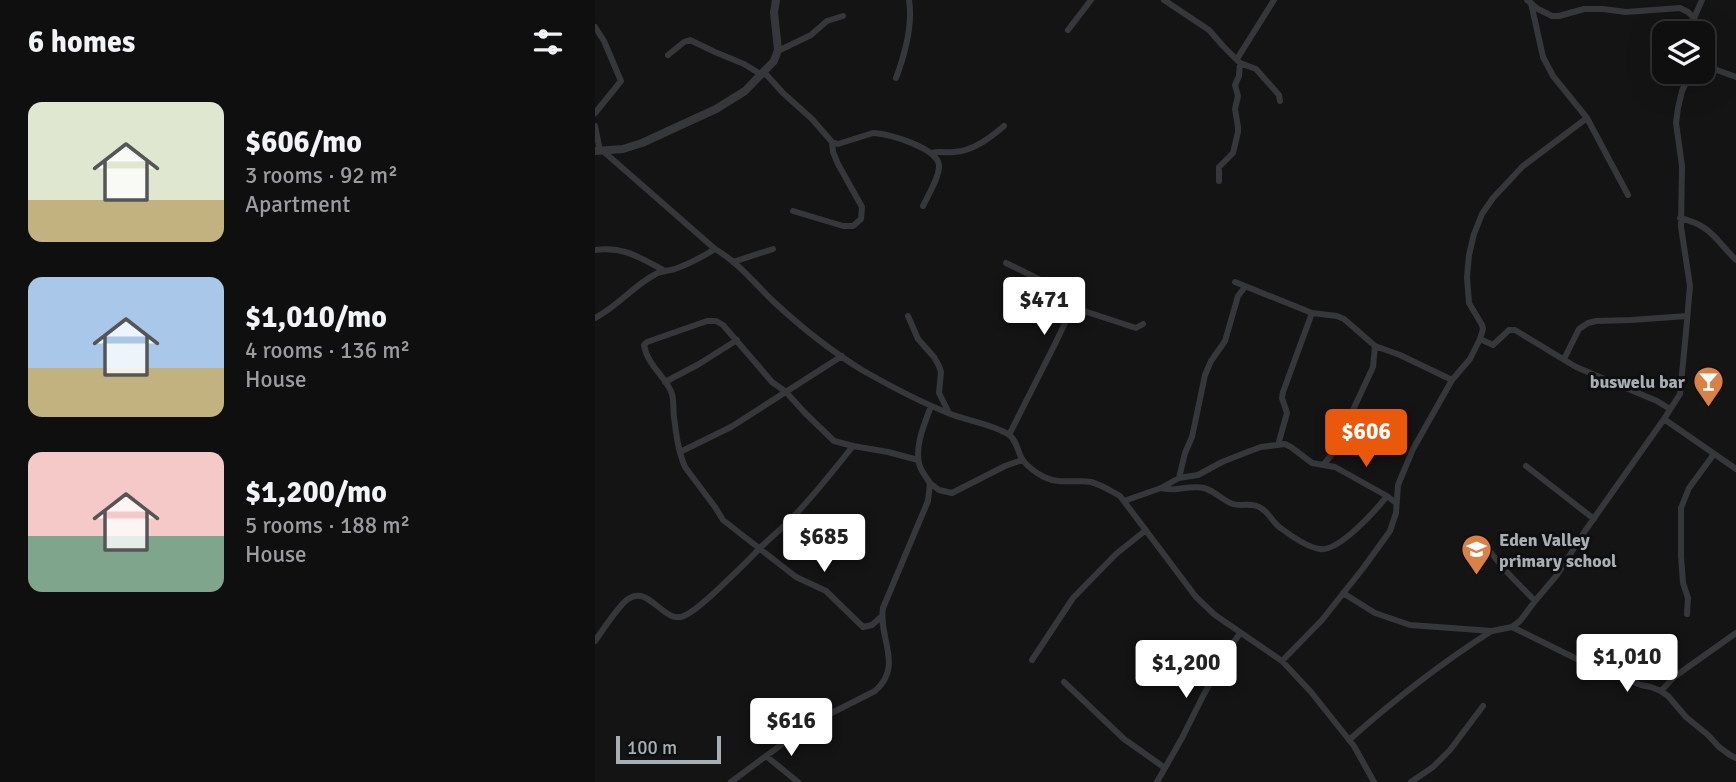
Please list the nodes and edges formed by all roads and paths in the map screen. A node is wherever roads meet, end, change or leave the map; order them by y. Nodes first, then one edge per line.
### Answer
1 (775, 0) edge
2 (909, 0) edge
3 (1091, 0) edge
4 (1164, 0) edge
5 (1274, 0) edge
6 (1702, 0) edge
7 (1529, 2) edge
8 (843, 16) dead end
9 (1694, 18) junction
10 (1694, 21) edge
11 (595, 27) edge
12 (1068, 30) dead end
13 (778, 51) junction
14 (668, 55) dead end
15 (1239, 61) junction
16 (1715, 69) edge
17 (763, 74) junction
18 (1736, 77) edge
19 (896, 78) dead end
20 (1685, 84) edge
21 (1280, 101) dead end
22 (595, 113) edge
23 (1587, 118) junction
24 (1004, 126) dead end
25 (595, 127) edge
26 (832, 142) junction
27 (599, 151) edge
28 (931, 153) junction
29 (1219, 181) dead end
30 (1628, 195) dead end
31 (923, 206) dead end
32 (793, 211) dead end
33 (1680, 218) junction
34 (715, 249) junction
35 (773, 249) dead end
36 (595, 250) edge
37 (1736, 260) edge
38 (733, 262) junction
39 (1006, 263) dead end
40 (666, 271) junction
41 (1235, 282) dead end
42 (1245, 287) junction
43 (1071, 312) junction
44 (1313, 313) junction
45 (908, 316) dead end
46 (1687, 316) junction
47 (595, 318) edge
48 (1143, 324) dead end
49 (1480, 340) junction
50 (737, 341) junction
51 (1375, 346) junction
52 (842, 356) junction
53 (1564, 359) junction
54 (1452, 380) junction
55 (665, 382) junction
56 (786, 392) junction
57 (932, 406) junction
58 (1670, 409) junction
59 (950, 414) junction
60 (1664, 419) junction
61 (1009, 435) junction
62 (1278, 444) junction
63 (853, 446) junction
64 (680, 452) junction
65 (1333, 453) junction
66 (1714, 454) junction
67 (918, 460) junction
68 (1022, 460) junction
69 (1324, 464) junction
70 (1527, 466) dead end
71 (1335, 467) junction
72 (1736, 469) edge
73 (1179, 478) junction
74 (930, 483) junction
75 (1161, 488) junction
76 (1387, 496) junction
77 (1125, 501) junction
78 (1396, 503) junction
79 (1594, 519) junction
80 (1146, 530) junction
81 (760, 549) junction
82 (1488, 549) dead end
83 (1343, 593) junction
84 (1535, 600) junction
85 (1688, 614) dead end
86 (882, 616) junction
87 (1512, 627) junction
88 (1492, 631) junction
89 (1240, 633) junction
90 (1736, 633) edge
91 (595, 641) edge
92 (1032, 660) dead end
93 (1282, 661) junction
94 (1064, 682) dead end
95 (1661, 691) junction
96 (1483, 706) dead end
97 (1349, 740) junction
98 (766, 757) junction
99 (1736, 758) edge
100 (1165, 768) junction
101 (731, 782) edge
102 (798, 782) edge
103 (1157, 782) edge
104 (1374, 782) edge
105 (1411, 782) edge

1 - 13 street
2 - 19 street
3 - 12 street
4 - 15 street
5 - 15 street
6 - 9 street
7 - 9 street
7 - 23 street
8 - 13 street
9 - 10 street
11 - 22 street
13 - 17 street
14 - 17 street
15 - 21 street
15 - 29 street
16 - 18 street
17 - 26 street
17 - 27 street
20 - 33 street
23 - 30 street
23 - 49 street
24 - 28 street
25 - 27 street
26 - 28 street
26 - 32 street
27 - 34 street
28 - 31 street
33 - 37 street
33 - 46 street
34 - 38 street
34 - 40 street
35 - 38 street
36 - 40 street
38 - 52 street
39 - 43 street
40 - 47 street
41 - 42 street
42 - 44 street
42 - 73 street
43 - 48 street
43 - 61 street
44 - 51 street
44 - 62 street
45 - 59 street
46 - 53 street
46 - 58 street
49 - 53 street
49 - 54 street
50 - 55 street
50 - 55 street
50 - 56 street
51 - 54 street
51 - 65 street
52 - 56 street
52 - 57 street
53 - 58 street
54 - 78 street
55 - 64 street
56 - 63 street
56 - 64 street
57 - 59 street
57 - 67 street
58 - 60 street
59 - 61 street
60 - 66 street
60 - 79 street
61 - 68 street
62 - 69 street
62 - 73 street
63 - 67 street
63 - 81 street
64 - 81 street
65 - 69 street
65 - 71 street
66 - 72 street
66 - 85 street
67 - 74 street
68 - 74 street
68 - 77 street
69 - 71 street
70 - 79 street
71 - 76 street
73 - 75 street
74 - 86 street
75 - 76 street
75 - 77 street
76 - 78 street
77 - 80 street
78 - 83 street
79 - 84 street
80 - 89 street
80 - 92 street
81 - 86 street
81 - 91 street
82 - 84 street
83 - 88 street
83 - 93 street
84 - 87 street
86 - 98 street
87 - 88 street
87 - 95 street
88 - 97 street
89 - 93 street
89 - 100 street
90 - 95 street
93 - 97 street
94 - 100 street
95 - 99 street
96 - 105 street
97 - 104 street
98 - 101 street
98 - 102 street
100 - 103 street

